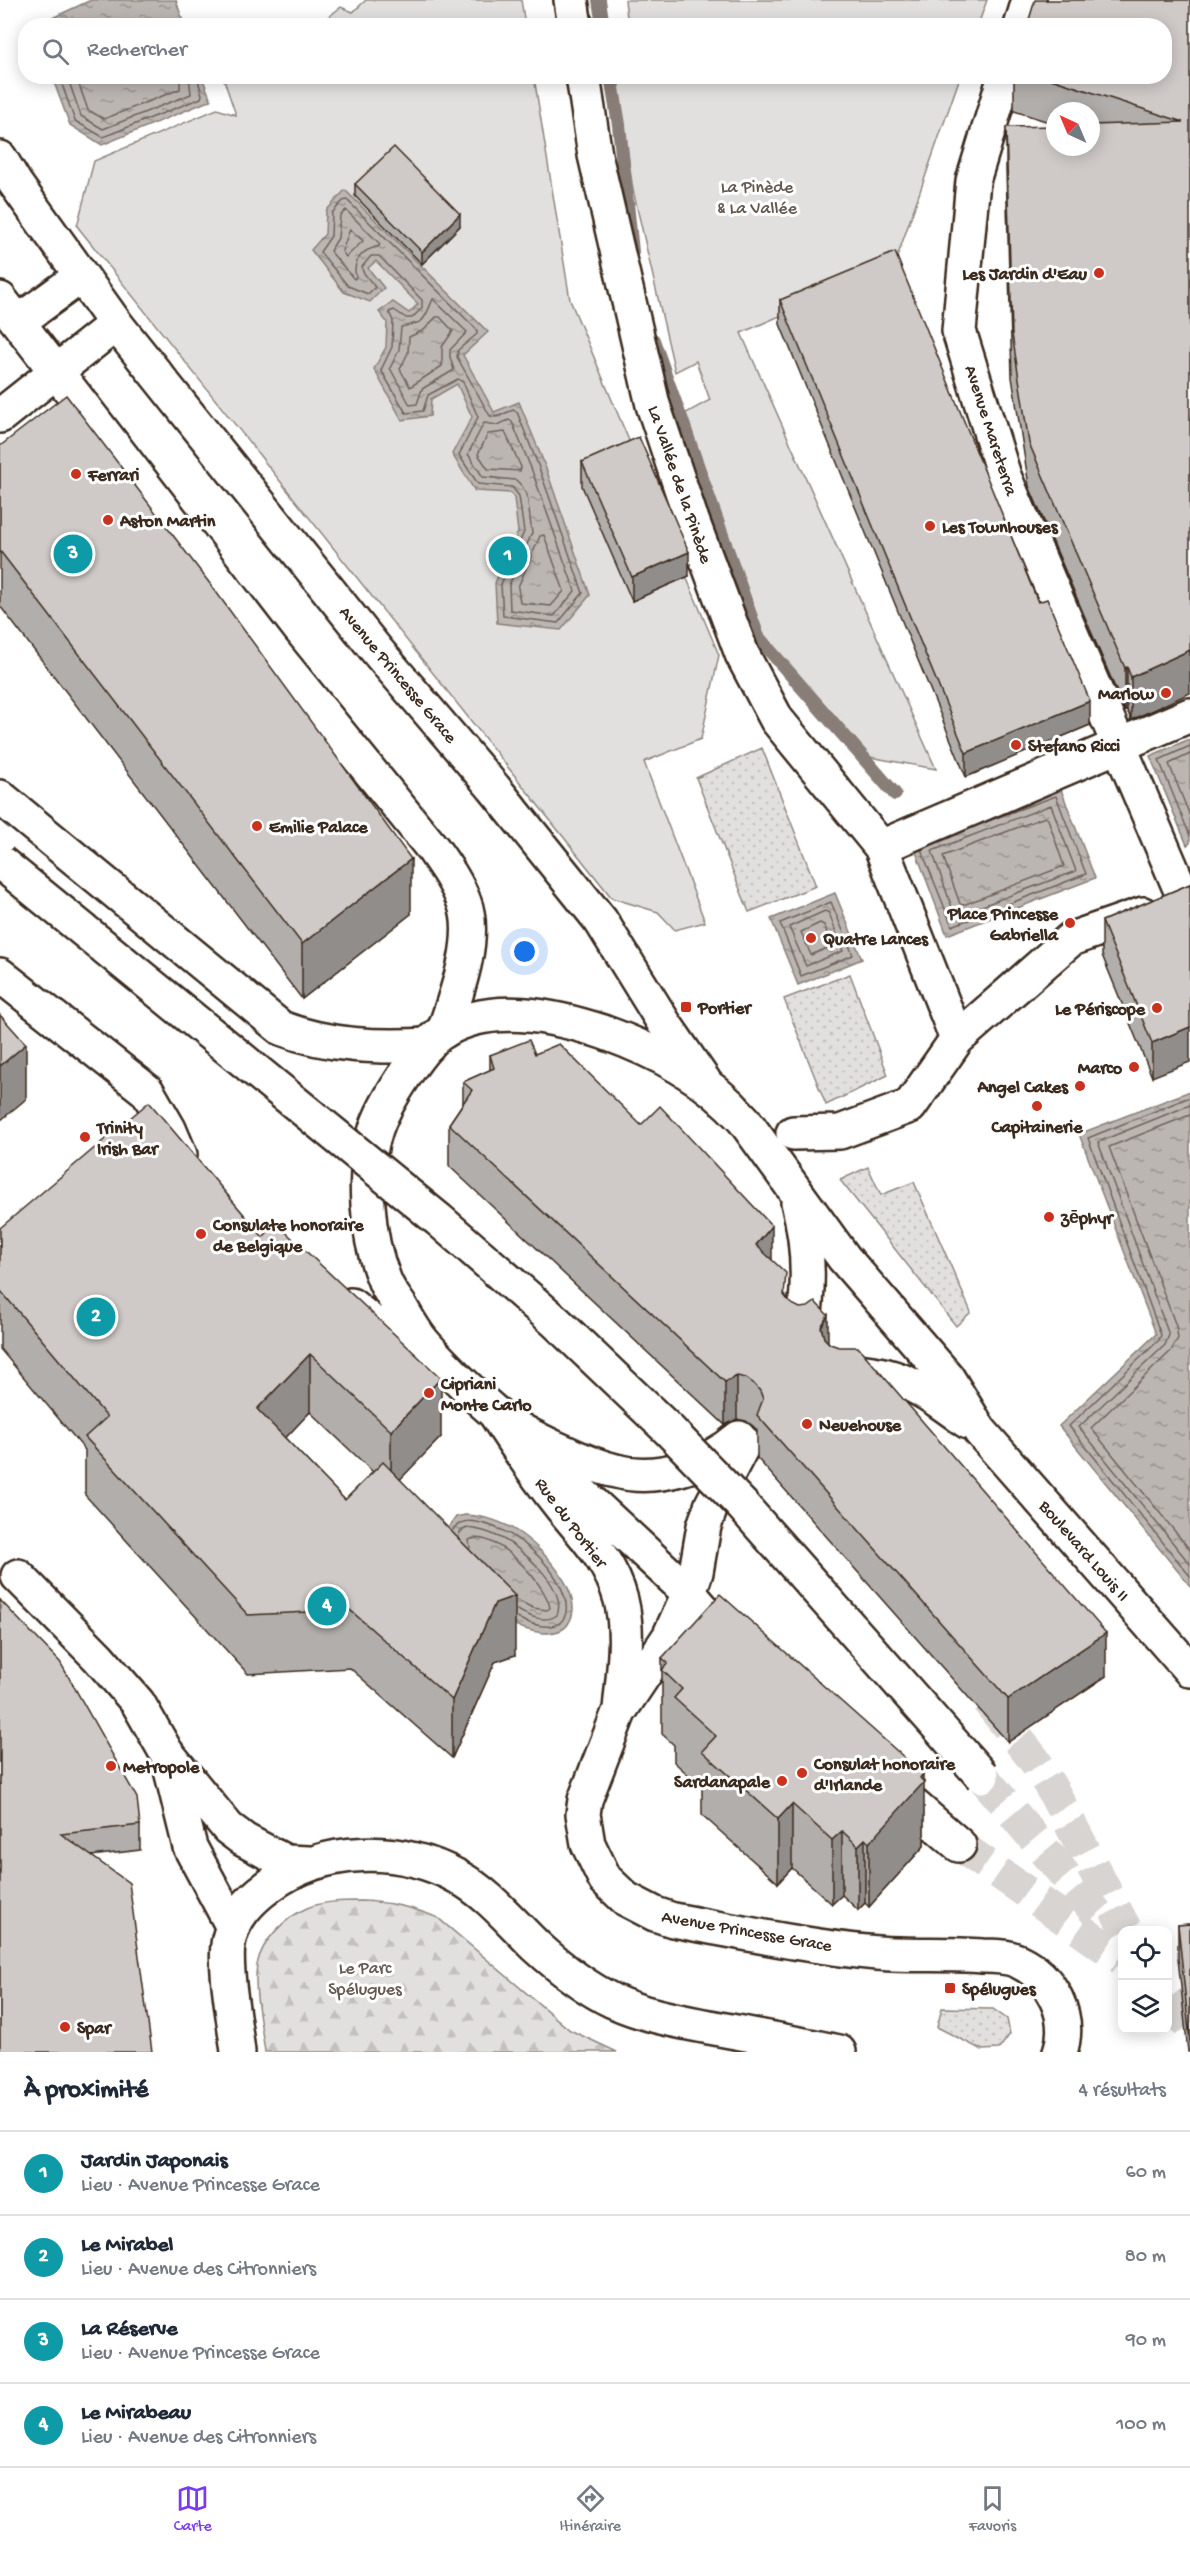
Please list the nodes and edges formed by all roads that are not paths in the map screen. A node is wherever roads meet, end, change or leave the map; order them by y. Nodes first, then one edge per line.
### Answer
1 (571, 0) edge
2 (1029, 0) edge
3 (574, 18) edge
4 (1023, 18) edge
5 (584, 84) edge
6 (1003, 84) edge
7 (0, 158) edge
8 (81, 276) junction
9 (9, 311) edge
10 (116, 324) junction
11 (55, 371) junction
12 (0, 416) edge
13 (1190, 715) edge
14 (1119, 744) junction
15 (0, 797) edge
16 (881, 847) junction
17 (0, 862) edge
18 (1188, 899) edge
19 (0, 975) edge
20 (436, 1038) junction
21 (957, 1040) junction
22 (704, 1081) junction
23 (793, 1133) dead end
24 (196, 1177) edge
25 (795, 1189) junction
26 (328, 1287) edge
27 (802, 1332) edge
28 (422, 1341) junction
29 (840, 1371) edge
30 (495, 1413) junction
31 (980, 1431) junction
32 (18, 1576) dead end
33 (689, 1593) junction
34 (758, 1667) edge
35 (1190, 1670) edge
36 (620, 1712) junction
37 (166, 1752) junction
38 (869, 1767) edge
39 (982, 1776) tunnel mouth
40 (959, 1845) tunnel mouth
41 (309, 1863) junction
42 (233, 1927) junction
43 (238, 2052) edge
44 (839, 2052) edge
45 (1060, 2052) edge

1 - 3 street
2 - 4 street
5 - 16 street, La Vallée de la Pinède
6 - 14 street, Avenue Mareterra
7 - 8 street, Avenue Princesse Grace
8 - 9 street
8 - 10 street, Avenue Princesse Grace
9 - 11 street
10 - 11 street
10 - 22 street, Avenue Princesse Grace
11 - 12 street
11 - 20 street
13 - 14 street
14 - 16 street
14 - 18 street, Avenue Mareterra
15 - 20 street
16 - 21 street, La Vallée de la Pinède
17 - 39 street, bridge
18 - 21 street
19 - 24 street
20 - 22 street
20 - 28 street
21 - 23 street
22 - 25 street, Boulevard Louis II
25 - 27 street
25 - 31 street, Boulevard Louis II
26 - 28 street
28 - 30 street
29 - 31 street, Boulevard Louis II
30 - 33 street
30 - 33 street, Avenue Princesse Grace
30 - 36 street, Rue du Portier
31 - 35 street, Boulevard Louis II
32 - 37 street
33 - 34 street
33 - 36 street, Avenue Princesse Grace
36 - 45 street, Avenue Princesse Grace
37 - 41 street
37 - 42 street
38 - 40 street
41 - 42 street
41 - 44 street
42 - 43 street

